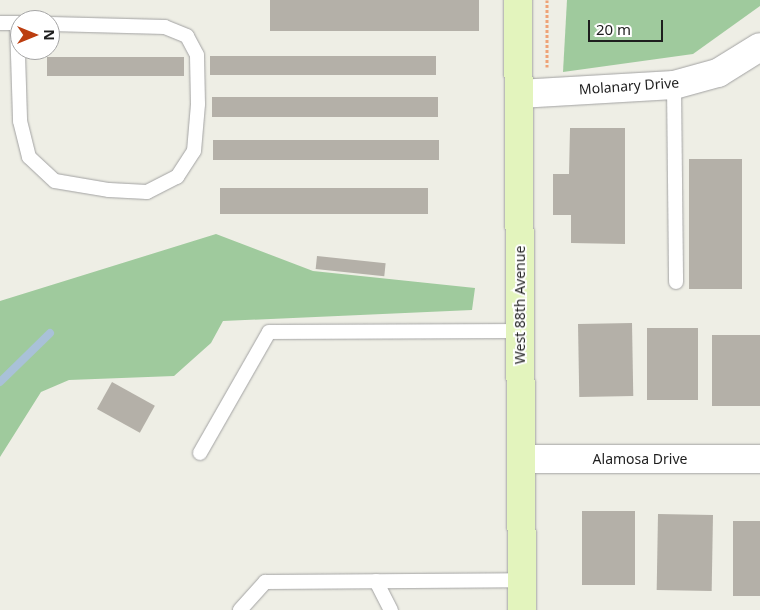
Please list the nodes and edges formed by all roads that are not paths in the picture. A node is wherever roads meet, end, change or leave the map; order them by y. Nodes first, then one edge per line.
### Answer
1 (518, 0) edge
2 (60, 24) edge
3 (760, 47) edge
4 (19, 60) edge
5 (674, 85) junction
6 (519, 94) junction
7 (676, 282) dead end
8 (520, 330) junction
9 (200, 453) dead end
10 (521, 459) junction
11 (760, 459) edge
12 (522, 580) junction
13 (376, 581) junction
14 (240, 610) edge
15 (391, 610) edge
16 (522, 610) edge

1 - 6 street, West 88th Avenue
2 - 4 lane
3 - 5 street, Molanary Drive
5 - 6 street, Molanary Drive
5 - 7 lane
6 - 8 street, West 88th Avenue
8 - 9 lane
8 - 10 street, West 88th Avenue
10 - 11 street, Alamosa Drive
10 - 12 street, West 88th Avenue
12 - 13 lane
12 - 16 street, West 88th Avenue
13 - 14 lane
13 - 15 lane

